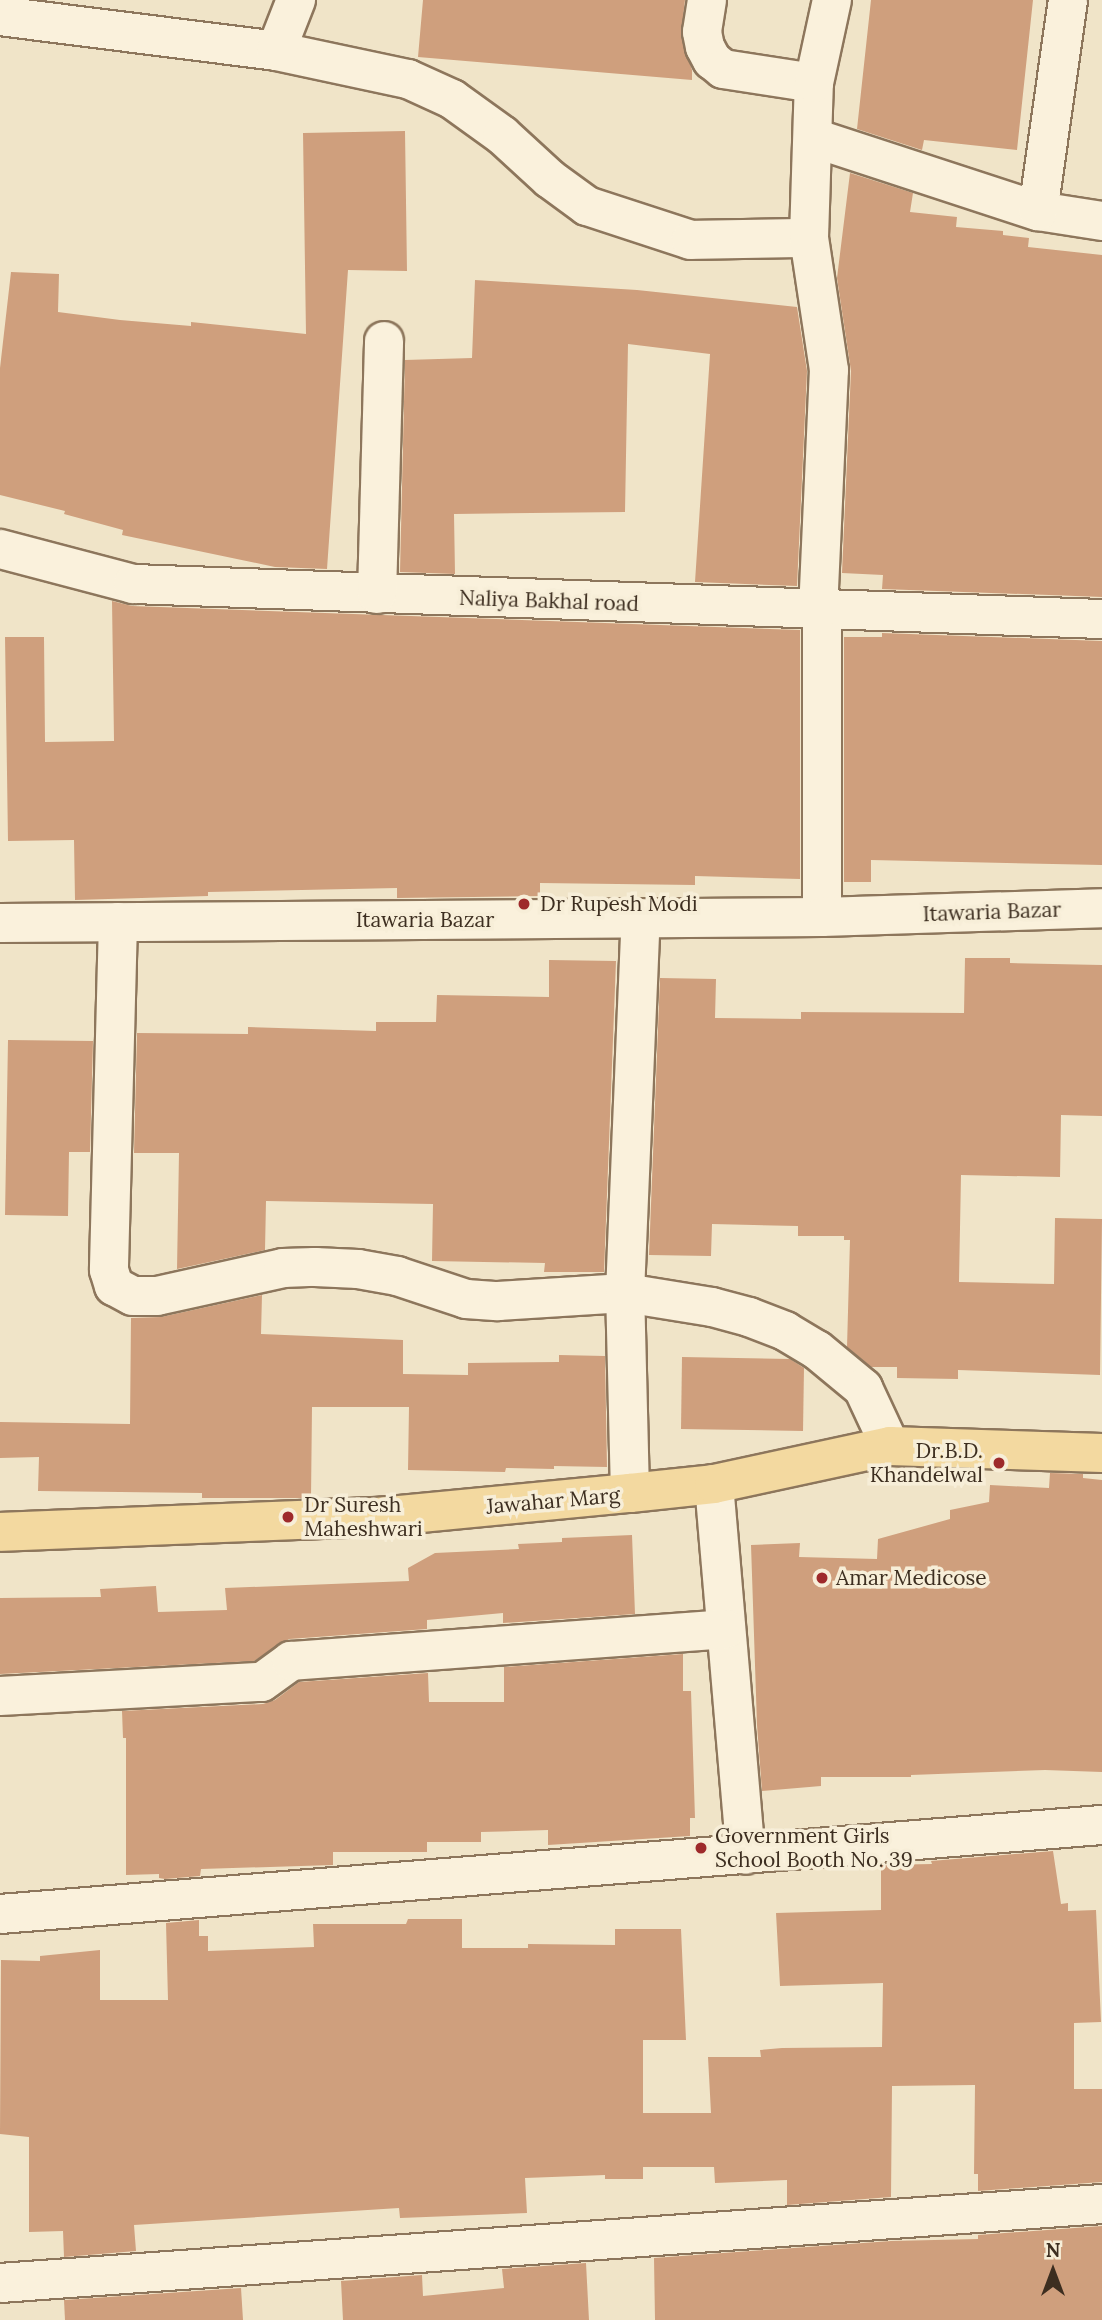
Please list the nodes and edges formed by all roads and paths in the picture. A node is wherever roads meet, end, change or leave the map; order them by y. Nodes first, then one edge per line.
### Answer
1 (296, 0) edge
2 (707, 0) edge
3 (832, 0) edge
4 (1068, 0) edge
5 (41, 11) edge
6 (0, 16) edge
7 (276, 51) junction
8 (814, 83) junction
9 (814, 138) junction
10 (1038, 211) junction
11 (1102, 221) edge
12 (809, 237) junction
13 (384, 341) dead end
14 (0, 549) edge
15 (377, 594) junction
16 (820, 611) junction
17 (1102, 620) edge
18 (1102, 908) edge
19 (822, 917) junction
20 (641, 918) junction
21 (118, 922) junction
22 (0, 923) edge
23 (625, 1293) junction
24 (890, 1446) junction
25 (1102, 1453) edge
26 (714, 1484) junction
27 (630, 1493) junction
28 (0, 1532) edge
29 (726, 1629) junction
30 (0, 1696) edge
31 (1102, 1825) edge
32 (746, 1854) junction
33 (0, 1914) edge
34 (1102, 2204) edge
35 (0, 2283) edge

1 - 7 street
2 - 8 street
3 - 8 street
4 - 10 street
5 - 6 street
5 - 7 street
7 - 12 street
8 - 9 street
9 - 10 street
9 - 12 street
10 - 11 street
12 - 16 street
13 - 15 street
14 - 15 street, Naliya Bakhal road
15 - 16 street, Naliya Bakhal road
16 - 17 street, Naliya Bakhal road
16 - 19 street
18 - 19 street, Itawaria Bazar
19 - 20 street, Itawaria Bazar
20 - 21 street, Itawaria Bazar
20 - 23 street
21 - 22 street, Itawaria Bazar
21 - 23 street
23 - 24 street
23 - 27 street
24 - 25 main road, Jawahar Marg
24 - 26 main road, Jawahar Marg
26 - 27 main road, Jawahar Marg
26 - 29 street
27 - 28 main road, Jawahar Marg
29 - 30 street
29 - 32 street
31 - 32 street
32 - 33 street
34 - 35 street

